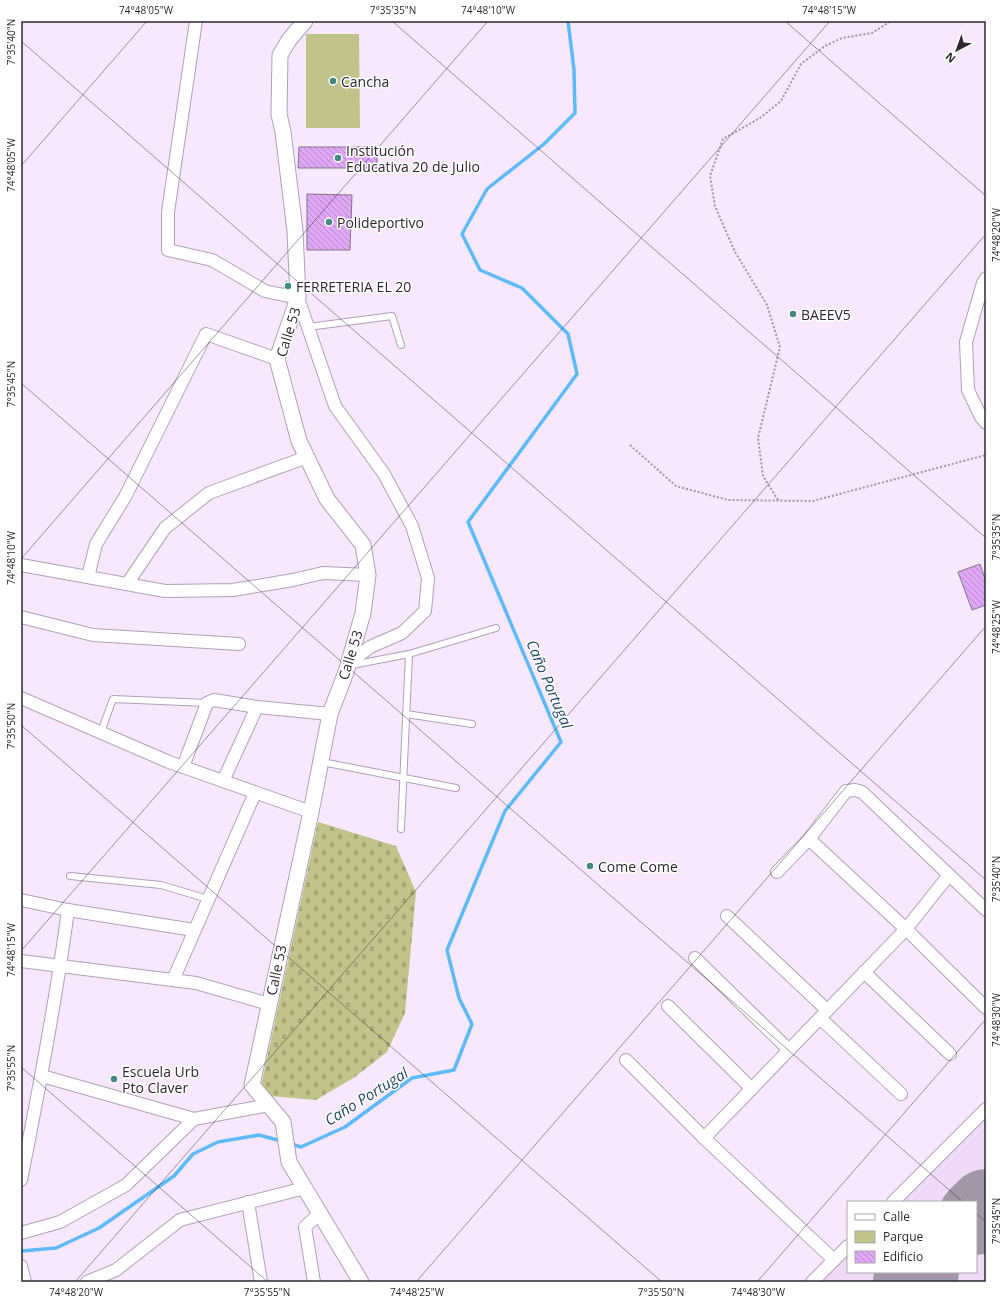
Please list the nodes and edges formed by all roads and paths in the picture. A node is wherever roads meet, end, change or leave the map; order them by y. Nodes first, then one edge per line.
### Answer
1 (196, 21) edge
2 (890, 21) edge
3 (301, 22) edge
4 (986, 278) edge
5 (298, 298) junction
6 (308, 327) junction
7 (401, 345) dead end
8 (277, 359) junction
9 (986, 423) edge
10 (630, 444) dead end
11 (986, 455) edge
12 (307, 457) junction
13 (778, 500) junction
14 (21, 565) edge
15 (368, 574) junction
16 (88, 577) junction
17 (127, 584) junction
18 (21, 617) edge
19 (496, 628) dead end
20 (239, 644) dead end
21 (410, 654) junction
22 (348, 664) junction
23 (21, 698) edge
24 (207, 703) junction
25 (257, 708) junction
26 (330, 714) junction
27 (406, 714) junction
28 (472, 724) dead end
29 (100, 732) junction
30 (320, 761) junction
31 (183, 767) junction
32 (404, 778) junction
33 (223, 781) junction
34 (456, 788) dead end
35 (255, 793) junction
36 (311, 812) junction
37 (401, 829) dead end
38 (809, 839) junction
39 (777, 872) dead end
40 (949, 875) junction
41 (70, 876) dead end
42 (208, 899) junction
43 (21, 900) edge
44 (68, 910) junction
45 (986, 910) edge
46 (727, 916) dead end
47 (906, 929) junction
48 (194, 930) junction
49 (695, 958) dead end
50 (21, 962) edge
51 (61, 966) junction
52 (864, 972) junction
53 (173, 980) junction
54 (269, 1004) junction
55 (668, 1006) dead end
56 (986, 1008) edge
57 (824, 1014) junction
58 (789, 1050) junction
59 (950, 1054) dead end
60 (626, 1060) dead end
61 (42, 1076) junction
62 (752, 1088) junction
63 (901, 1094) dead end
64 (269, 1106) junction
65 (986, 1109) edge
66 (194, 1120) junction
67 (704, 1138) junction
68 (21, 1180) edge
69 (304, 1188) junction
70 (894, 1201) edge
71 (248, 1202) junction
72 (320, 1213) junction
73 (21, 1233) edge
74 (847, 1247) edge
75 (834, 1260) junction
76 (21, 1266) edge
77 (117, 1276) edge
78 (25, 1282) edge
79 (87, 1282) edge
80 (261, 1282) edge
81 (314, 1282) edge
82 (361, 1282) edge
83 (812, 1282) edge

1 - 5 street
2 - 13 path
3 - 5 street, Calle 53
4 - 9 street
5 - 6 street
5 - 8 street, Calle 53
6 - 7 lane
6 - 22 street
8 - 12 street, Calle 53
8 - 16 street
10 - 13 path
11 - 13 path
12 - 15 street, Calle 53
12 - 17 street
14 - 16 street
15 - 17 street
15 - 22 street, Calle 53
16 - 17 street
18 - 20 street
19 - 21 lane
21 - 22 lane
21 - 27 lane
22 - 26 street, Calle 53
23 - 29 street
24 - 25 street
24 - 29 lane
24 - 31 street
25 - 26 street
25 - 33 street
26 - 30 street, Calle 53
27 - 28 lane
27 - 32 lane
29 - 31 street
30 - 32 lane
30 - 36 street, Calle 53
31 - 33 street
32 - 34 lane
32 - 37 lane
33 - 35 street
35 - 36 street
35 - 42 street
36 - 54 street, Calle 53
38 - 39 street
38 - 40 street
38 - 47 street
40 - 45 street
40 - 47 street
41 - 42 lane
42 - 48 street
43 - 44 street
44 - 48 street
44 - 51 street
46 - 57 street
47 - 52 street
47 - 56 street
48 - 53 street
49 - 58 street
50 - 51 street
51 - 53 street
51 - 61 street
52 - 57 street
52 - 59 street
53 - 54 street
54 - 64 street, Calle 53
55 - 62 street
57 - 58 street
57 - 63 street
58 - 62 street
60 - 67 street
61 - 66 street
61 - 68 street
62 - 67 street
64 - 66 street
64 - 69 street, Calle 53
65 - 70 street
66 - 73 street
67 - 75 street
69 - 71 street
69 - 72 street, Calle 53
71 - 77 street
71 - 80 street
72 - 81 street
72 - 82 street, Calle 53
74 - 75 street
75 - 83 street
76 - 78 street
77 - 79 street

